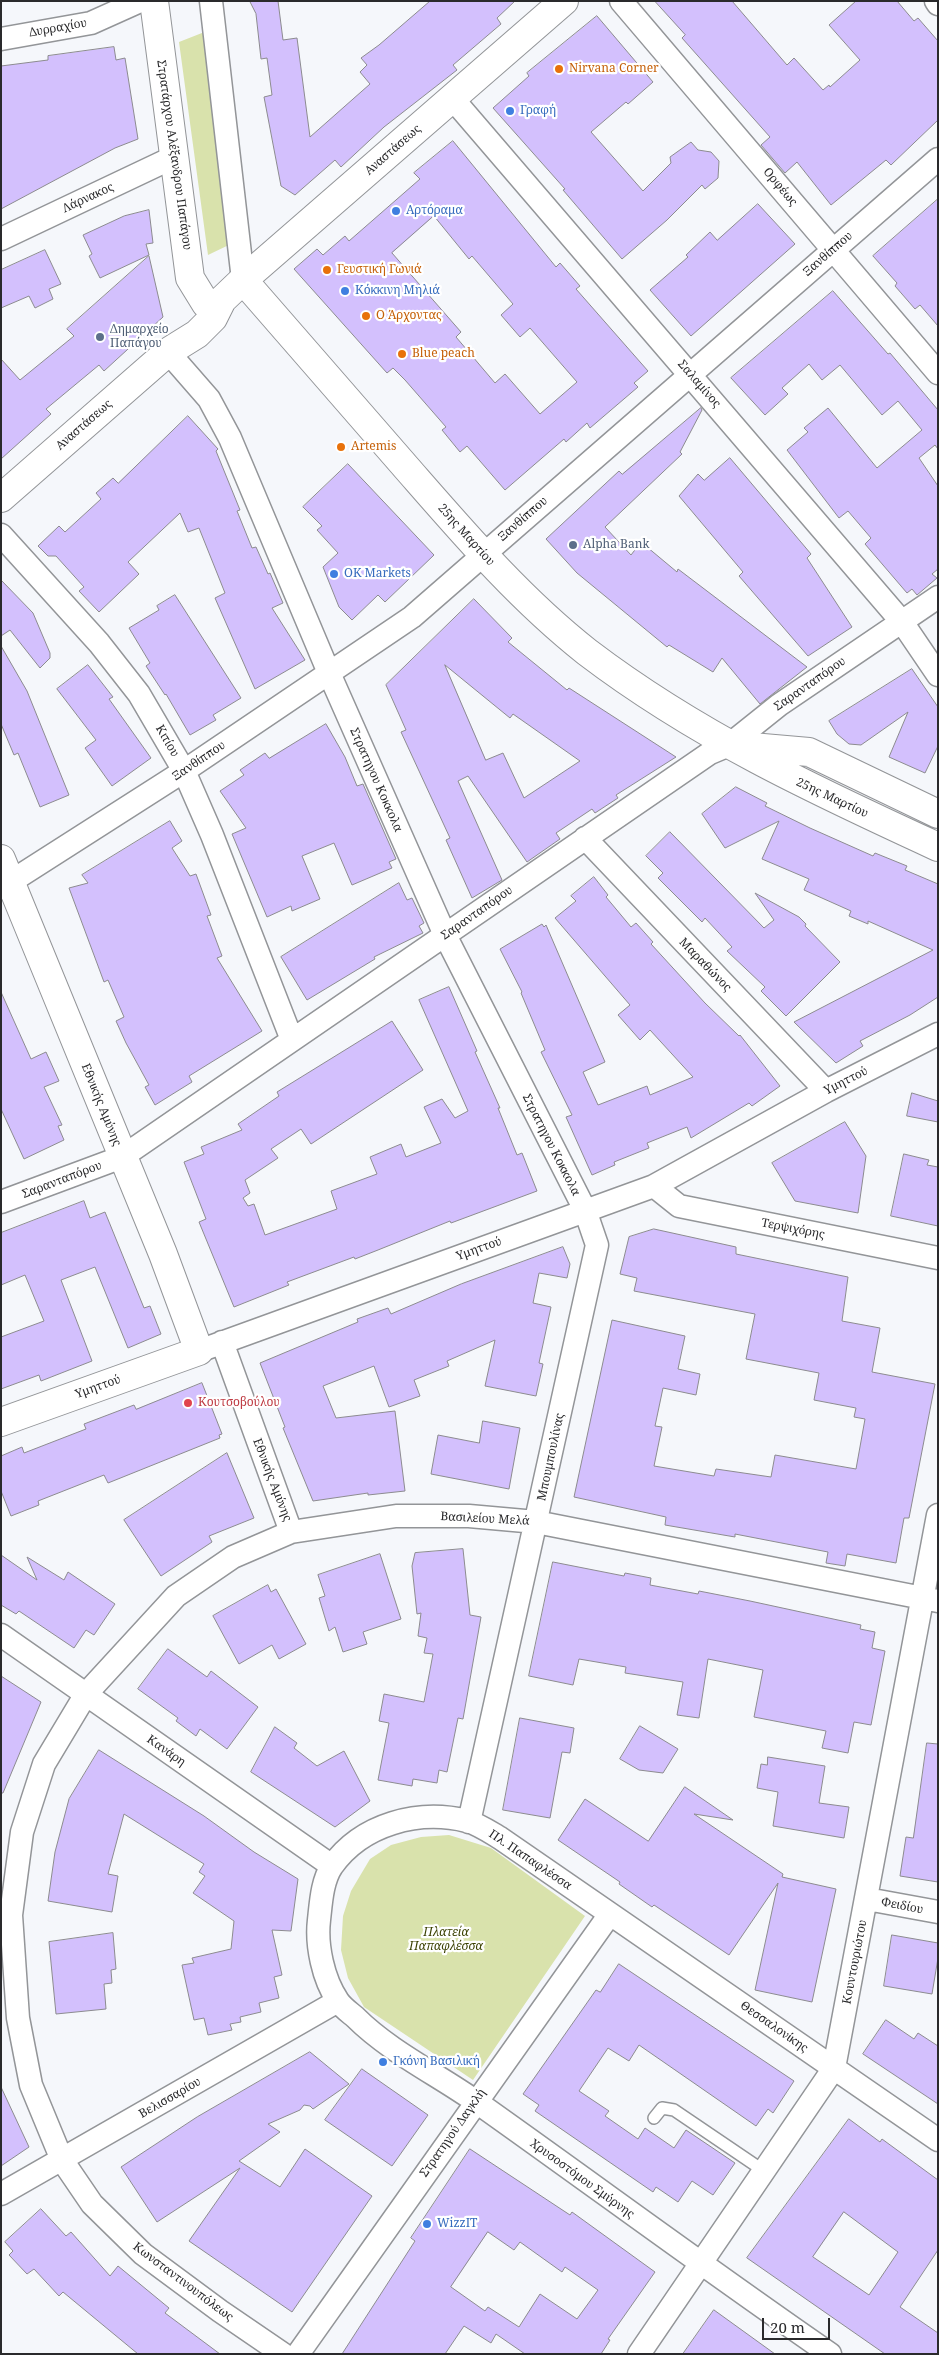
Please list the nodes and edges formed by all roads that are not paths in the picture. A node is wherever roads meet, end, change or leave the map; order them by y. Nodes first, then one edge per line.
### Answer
1 (140, 1) edge
2 (154, 1) edge
3 (211, 1) edge
4 (564, 1) edge
5 (621, 1) edge
6 (1, 38) edge
7 (452, 98) junction
8 (174, 157) junction
9 (938, 159) edge
10 (1, 239) edge
11 (833, 250) junction
12 (243, 280) junction
13 (214, 302) junction
14 (168, 352) junction
15 (690, 374) junction
16 (938, 374) edge
17 (1, 498) edge
18 (1, 536) edge
19 (482, 554) junction
20 (938, 597) edge
21 (902, 622) junction
22 (329, 673) junction
23 (938, 675) edge
24 (729, 745) junction
25 (184, 771) junction
26 (938, 814) edge
27 (585, 838) junction
28 (938, 847) edge
29 (4, 877) edge
30 (445, 935) junction
31 (938, 1034) edge
32 (292, 1040) junction
33 (826, 1091) junction
34 (122, 1157) junction
35 (654, 1186) junction
36 (1, 1202) edge
37 (585, 1210) junction
38 (938, 1258) edge
39 (211, 1347) junction
40 (1, 1422) edge
41 (938, 1515) edge
42 (536, 1522) junction
43 (291, 1532) junction
44 (929, 1600) edge
45 (1, 1635) edge
46 (86, 1694) junction
47 (469, 1822) junction
48 (332, 1866) junction
49 (867, 1899) junction
50 (938, 1912) edge
51 (6, 1913) edge
52 (610, 1914) junction
53 (338, 2001) junction
54 (834, 2068) junction
55 (476, 2102) junction
56 (654, 2118) dead end
57 (938, 2140) edge
58 (62, 2160) junction
59 (764, 2171) junction
60 (1, 2194) edge
61 (701, 2265) junction
62 (283, 2354) edge
63 (298, 2354) edge
64 (639, 2354) edge
65 (830, 2354) edge

1 - 6 street, Δυρραχίου
2 - 8 street, Στρατάρχου Αλέξανδρου Παπάγου
3 - 12 street
4 - 7 street, Αναστάσεως
5 - 11 street, Ορφέως
7 - 12 street, Αναστάσεως
7 - 15 street, Σαλαμίνος
8 - 10 street, Λάρνακος
8 - 13 street, Στρατάρχου Αλέξανδρου Παπάγου
9 - 11 street, Ξανθίππου
11 - 15 street, Ξανθίππου
11 - 16 street, Ορφέως
12 - 13 street, Αναστάσεως
12 - 19 street, 25ης Μαρτίου
13 - 14 street, Αναστάσεως
14 - 17 street, Αναστάσεως
14 - 22 street, Στρατηγου Κοκκολα
15 - 19 street, Ξανθίππου
15 - 21 street, Σαλαμίνος
18 - 25 street, Κιτίου
19 - 22 street, Ξανθίππου
19 - 24 street, 25ης Μαρτίου
20 - 21 street, Σαρανταπόρου
21 - 23 street, Σαλαμίνος
21 - 24 street, Σαρανταπόρου
22 - 25 street, Ξανθίππου
22 - 30 street, Στρατηγου Κοκκολα
24 - 26 street, 25ης Μαρτίου
24 - 27 street, Σαρανταπόρου
24 - 28 street, 25ης Μαρτίου
25 - 29 street, Ξανθίππου
25 - 32 street, Κιτίου
27 - 30 street, Σαρανταπόρου
27 - 33 street, Μαραθώνος
29 - 34 street, Εθνικής Αμύνης
30 - 32 street, Σαρανταπόρου
30 - 37 street, Στρατηγου Κοκκολα
31 - 33 street, Υμηττού
32 - 34 street, Σαρανταπόρου
33 - 35 street, Υμηττού
34 - 36 street, Σαρανταπόρου
34 - 39 street, Εθνικής Αμύνης
35 - 37 street, Υμηττού
35 - 38 street, Τερψιχόρης
37 - 39 street, Υμηττού
37 - 42 street, Μπουμπουλίνας
39 - 40 street, Υμηττού
39 - 43 street, Εθνικής Αμύνης
41 - 44 street, Κουντουριώτου
42 - 43 street, Βασιλείου Μελά
42 - 44 street, Βασιλείου Μελά
42 - 47 street, Μπουμπουλίνας
43 - 46 street, Βασιλείου Μελά
44 - 49 street, Κουντουριώτου
45 - 46 street, Κανάρη
46 - 48 street, Κανάρη
46 - 51 street, Κωνσταντινουπόλεως
47 - 48 street, Πλ. Παπαφλέσσα
47 - 52 street, Πλ. Παπαφλέσσα
48 - 53 street, Πλ. Παπαφλέσσα
49 - 50 street, Φειδίου
49 - 54 street, Κουντουριώτου
51 - 58 street, Κωνσταντινουπόλεως
52 - 54 street, Θεσσαλονίκης
52 - 55 street, Στρατηγού Δαγκλή
53 - 55 street, Χρυσοστόμου Σμύρνης
53 - 58 street, Βελισσαρίου
54 - 57 street, Θεσσαλονίκης
54 - 59 street, Κουντουριώτου
55 - 61 street, Χρυσοστόμου Σμύρνης
55 - 63 street, Στρατηγού Δαγκλή
56 - 59 lane
58 - 60 street, Βελισσαρίου
58 - 62 street, Κωνσταντινουπόλεως
59 - 61 street, Κουντουριώτου
61 - 64 street, Κουντουριώτου
61 - 65 street, Χρυσοστόμου Σμύρνης

